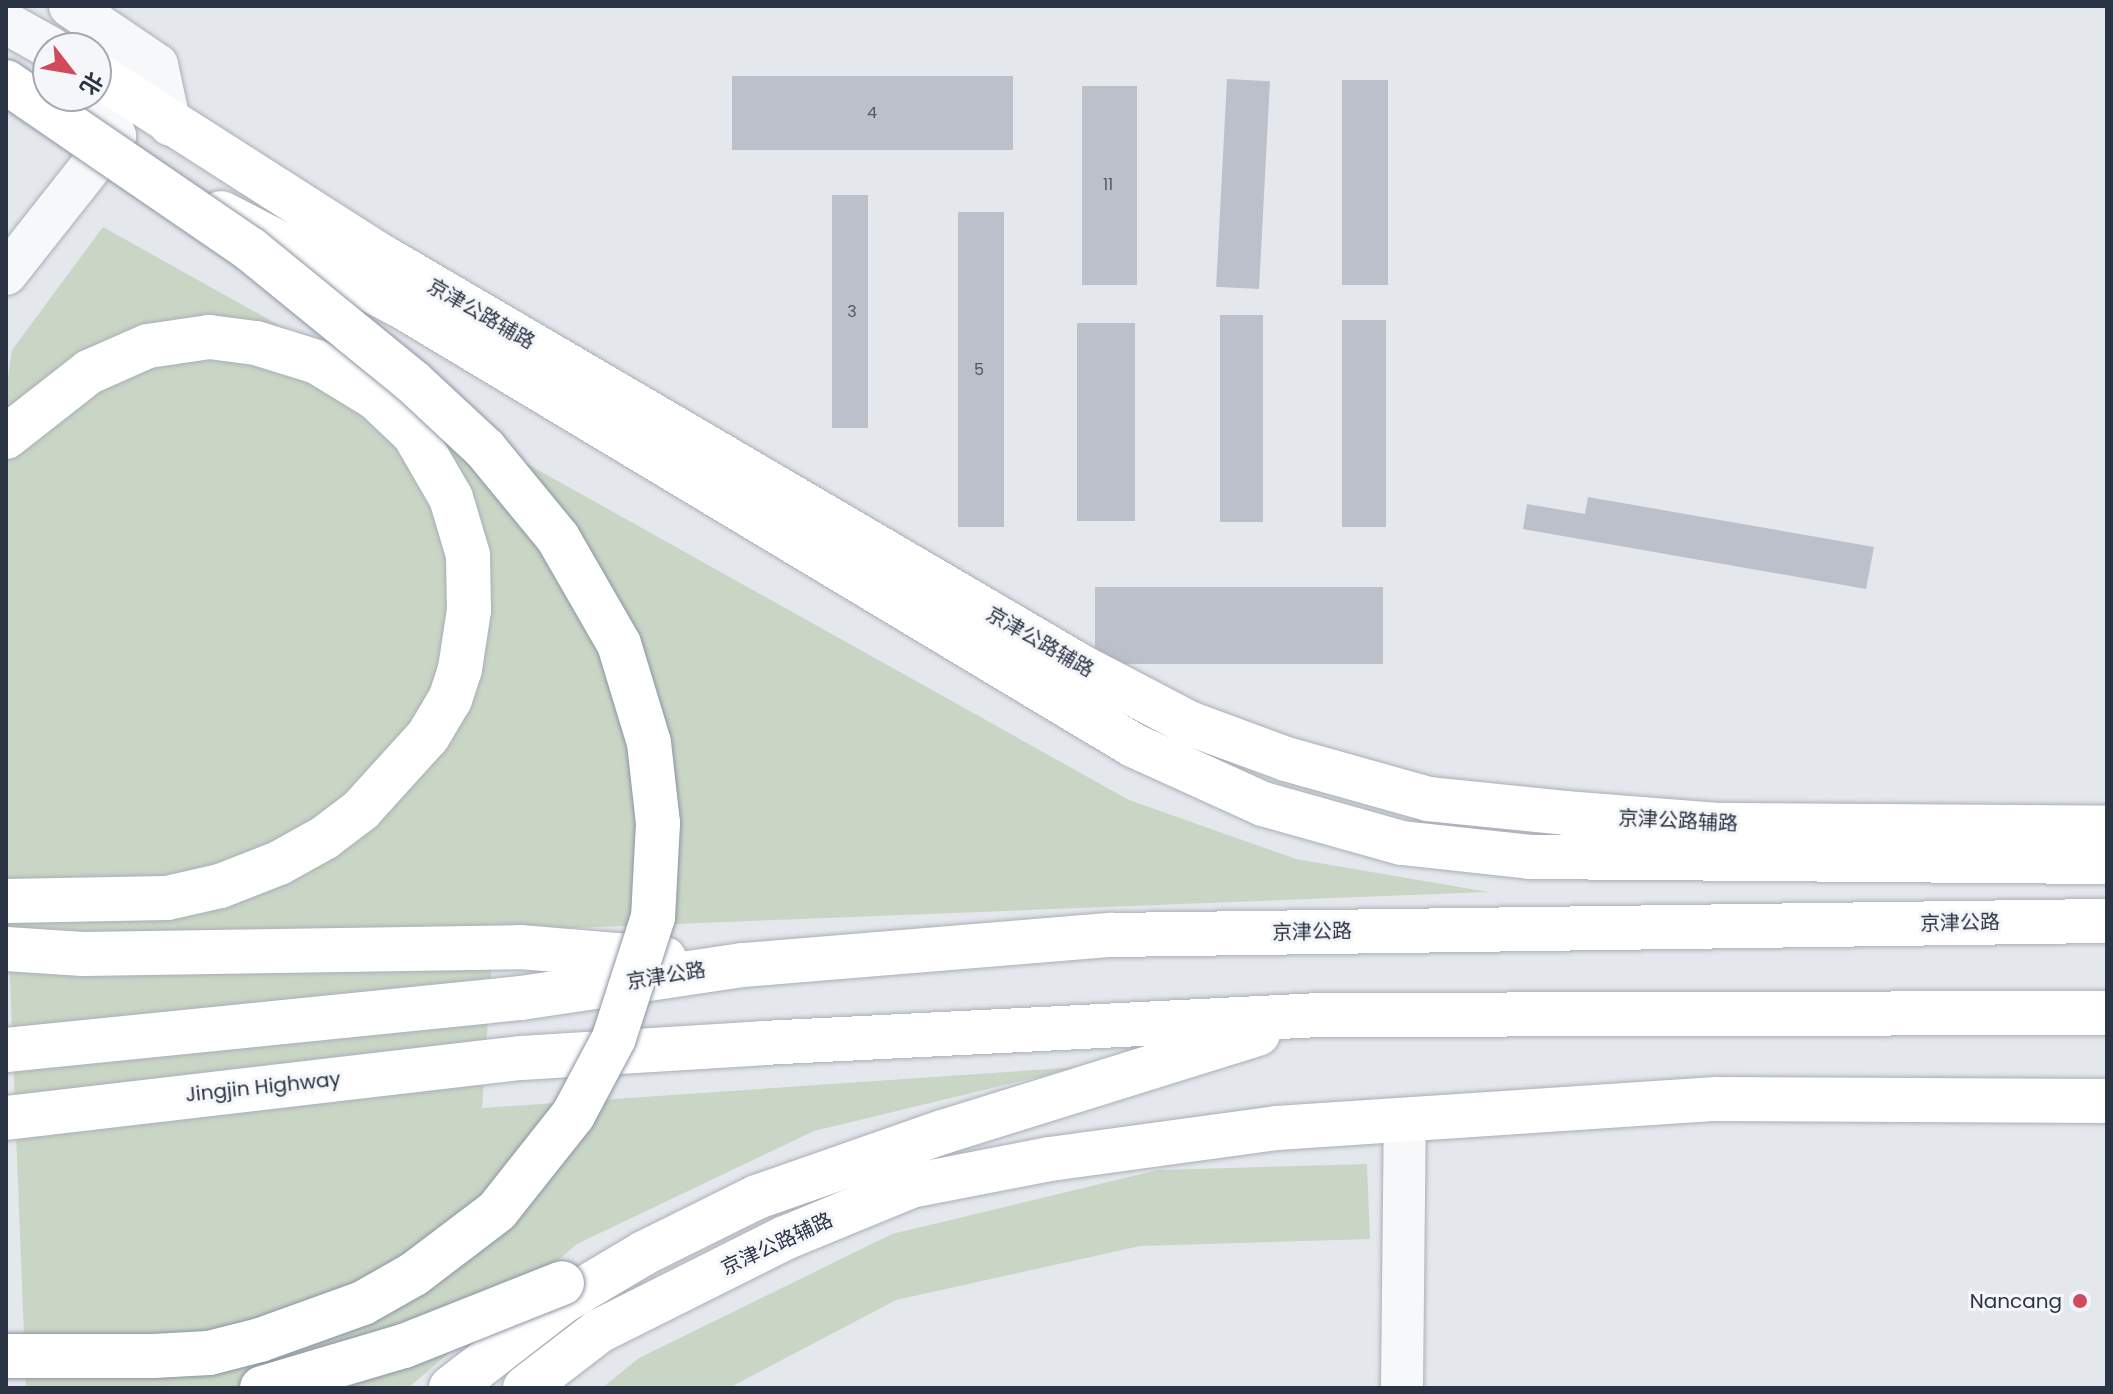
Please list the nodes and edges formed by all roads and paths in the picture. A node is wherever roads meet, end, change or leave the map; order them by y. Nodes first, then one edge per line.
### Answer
1 (70, 6) edge
2 (6, 23) edge
3 (32, 37) edge
4 (32, 67) edge
5 (6, 81) edge
6 (112, 85) edge
7 (106, 112) edge
8 (170, 125) junction
9 (144, 173) junction
10 (6, 274) edge
11 (6, 437) edge
12 (2107, 828) edge
13 (2107, 862) edge
14 (6, 901) edge
15 (2107, 921) edge
16 (6, 949) edge
17 (743, 965) junction
18 (2107, 1013) edge
19 (1319, 1015) junction
20 (6, 1050) edge
21 (2107, 1101) edge
22 (6, 1118) edge
23 (1405, 1119) junction
24 (564, 1291) junction
25 (6, 1356) edge
26 (262, 1388) edge
27 (451, 1388) edge
28 (525, 1388) edge
29 (1402, 1388) edge

1 - 8 street
2 - 3 street
4 - 5 street
5 - 9 main road, bridge
6 - 8 main road, 京津公路辅路
7 - 10 street
8 - 12 main road, 京津公路辅路
9 - 13 main road, bridge
9 - 25 main road, bridge
11 - 14 main road
15 - 17 main road, 京津公路
16 - 17 main road
17 - 20 main road, 京津公路
18 - 19 main road
19 - 22 main road, Jingjin Highway
19 - 24 main road
21 - 23 main road, 京津公路辅路
23 - 28 main road, 京津公路辅路
23 - 29 street
24 - 26 main road, bridge
24 - 27 main road

